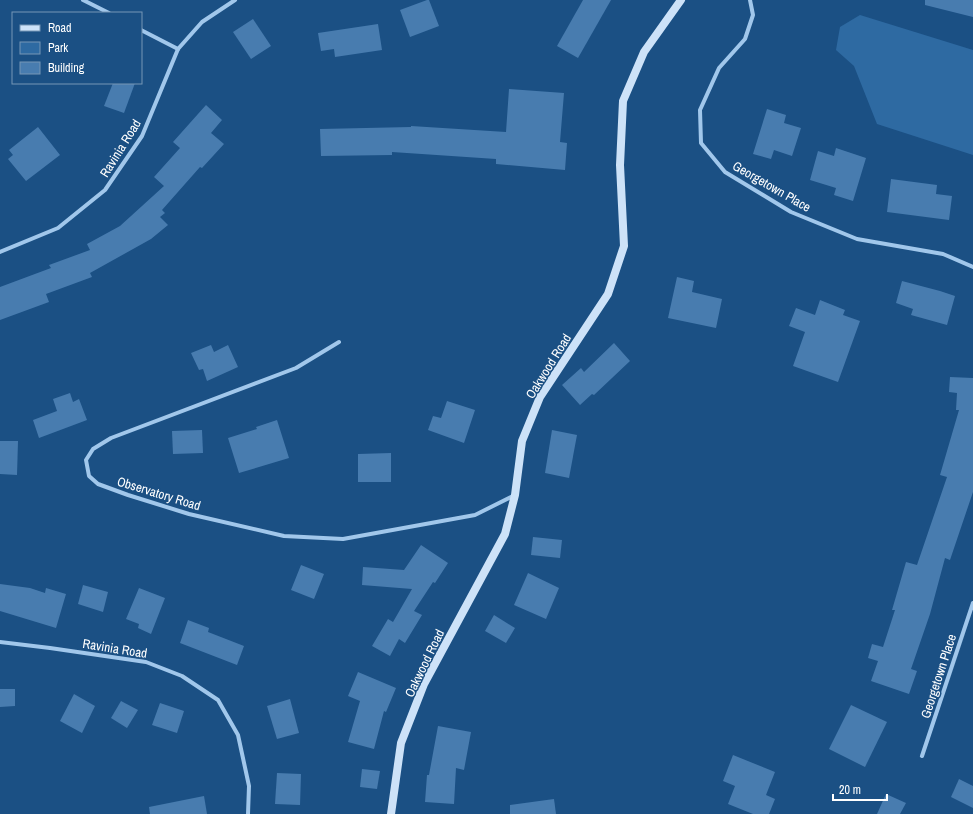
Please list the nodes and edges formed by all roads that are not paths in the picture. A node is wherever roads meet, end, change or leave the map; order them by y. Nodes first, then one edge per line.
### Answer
1 (84, 0) edge
2 (235, 0) edge
3 (681, 0) edge
4 (750, 0) edge
5 (107, 12) edge
6 (142, 31) edge
7 (178, 49) junction
8 (0, 252) edge
9 (973, 267) edge
10 (339, 342) dead end
11 (515, 495) junction
12 (973, 603) edge
13 (0, 642) edge
14 (922, 756) dead end
15 (248, 814) edge
16 (391, 814) edge

1 - 5 street
2 - 7 street, Ravinia Road
3 - 11 main road, Oakwood Road
4 - 9 street, Georgetown Place
6 - 7 street
7 - 8 street, Ravinia Road
10 - 11 street, Observatory Road
11 - 16 main road, Oakwood Road
12 - 14 street, Georgetown Place
13 - 15 street, Ravinia Road

